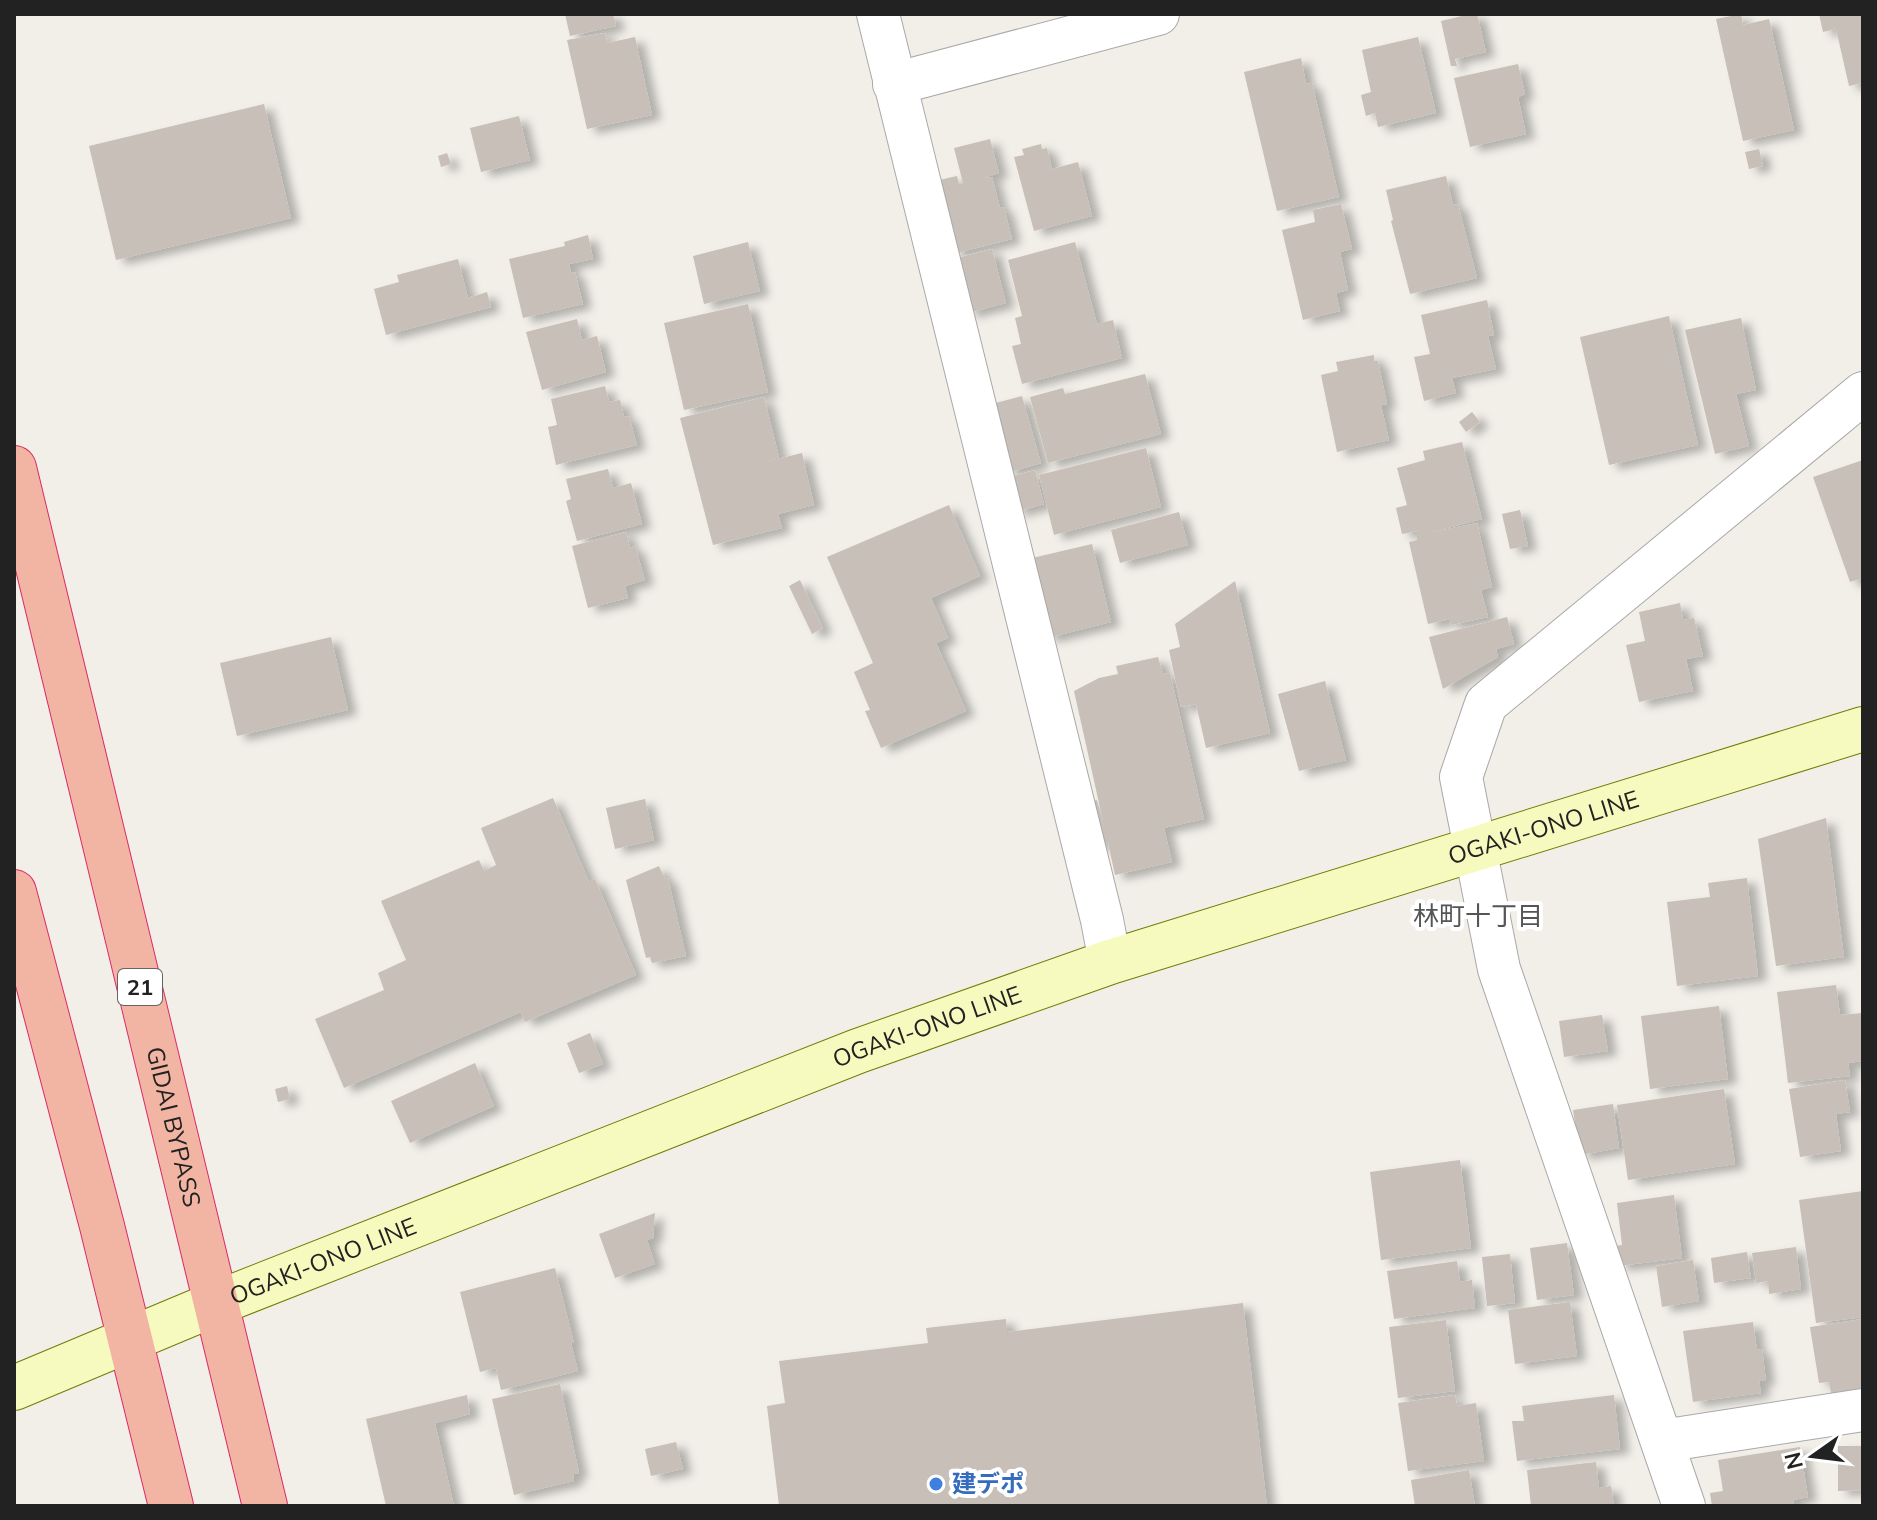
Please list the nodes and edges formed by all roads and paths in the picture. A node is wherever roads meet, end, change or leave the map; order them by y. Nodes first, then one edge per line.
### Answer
1 (878, 14) edge
2 (1158, 14) edge
3 (894, 84) junction
4 (1863, 393) edge
5 (14, 468) edge
6 (1863, 729) edge
7 (1476, 847) junction
8 (14, 892) edge
9 (1110, 962) junction
10 (217, 1303) junction
11 (129, 1338) junction
12 (14, 1388) edge
13 (1863, 1410) edge
14 (1662, 1441) junction
15 (171, 1506) edge
16 (265, 1506) edge
17 (1684, 1506) edge

1 - 3 street
2 - 3 street
3 - 9 street
4 - 7 street
5 - 10 highway, GIDAI BYPASS / 21
6 - 7 main road, OGAKI-ONO LINE
7 - 9 main road, OGAKI-ONO LINE
7 - 14 street
8 - 11 highway
9 - 10 main road, OGAKI-ONO LINE
10 - 11 main road, OGAKI-ONO LINE
10 - 16 highway, GIDAI BYPASS / 21
11 - 12 main road, OGAKI-ONO LINE
11 - 15 highway
13 - 14 street
14 - 17 street

